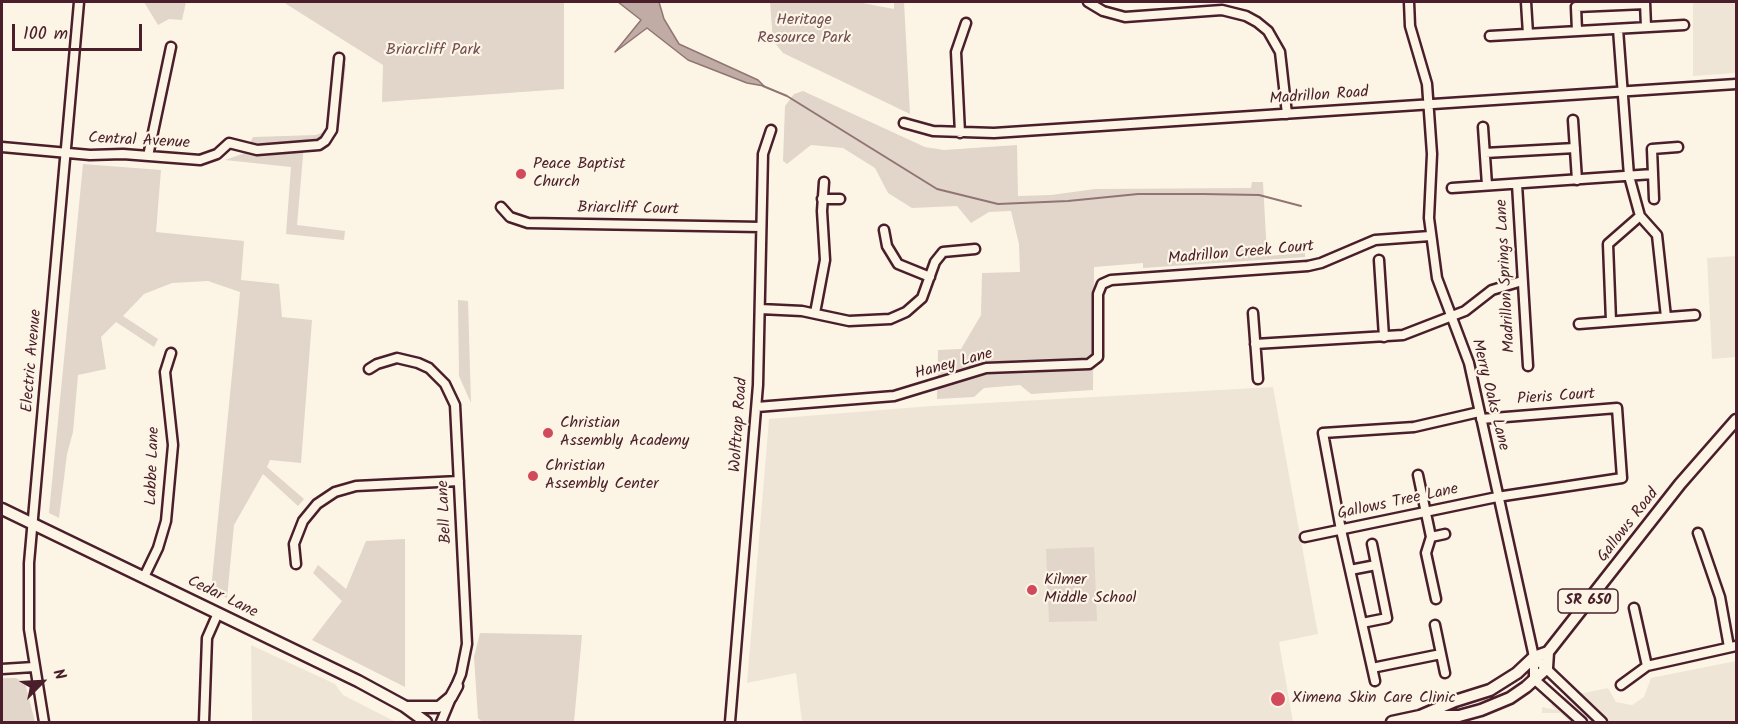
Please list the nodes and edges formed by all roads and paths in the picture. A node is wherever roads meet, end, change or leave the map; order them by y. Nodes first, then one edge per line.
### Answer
1 (79, 2) edge
2 (1088, 2) edge
3 (1409, 2) edge
4 (1526, 2) edge
5 (1645, 3) edge
6 (966, 23) dead end
7 (1684, 25) dead end
8 (1646, 27) junction
9 (1618, 29) junction
10 (1577, 31) junction
11 (1528, 34) junction
12 (1490, 36) dead end
13 (171, 47) dead end
14 (339, 58) dead end
15 (1737, 84) edge
16 (1624, 91) junction
17 (1429, 105) junction
18 (1287, 114) junction
19 (1573, 120) dead end
20 (904, 123) dead end
21 (1483, 127) dead end
22 (771, 130) dead end
23 (960, 133) junction
24 (2, 147) edge
25 (1678, 147) dead end
26 (1575, 148) junction
27 (66, 153) junction
28 (1485, 153) junction
29 (148, 156) junction
30 (1653, 174) junction
31 (1629, 176) junction
32 (1577, 180) junction
33 (824, 182) dead end
34 (1517, 183) junction
35 (1487, 185) junction
36 (1452, 188) dead end
37 (822, 199) junction
38 (840, 199) dead end
39 (1654, 199) dead end
40 (501, 207) dead end
41 (1640, 216) junction
42 (761, 227) junction
43 (884, 230) dead end
44 (1430, 236) junction
45 (975, 249) dead end
46 (1379, 260) dead end
47 (930, 277) junction
48 (1122, 279) joint
49 (1522, 281) junction
50 (760, 309) junction
51 (815, 313) junction
52 (1253, 313) dead end
53 (1695, 315) dead end
54 (1451, 317) junction
55 (1666, 317) junction
56 (1611, 321) junction
57 (1579, 324) dead end
58 (1384, 337) junction
59 (1255, 344) junction
60 (171, 353) dead end
61 (1528, 366) dead end
62 (369, 369) dead end
63 (1258, 379) dead end
64 (757, 407) junction
65 (1480, 415) junction
66 (1737, 420) edge
67 (1418, 475) dead end
68 (459, 481) junction
69 (1497, 498) junction
70 (2, 509) edge
71 (1425, 512) junction
72 (32, 523) junction
73 (1341, 530) junction
74 (1698, 533) dead end
75 (1445, 534) dead end
76 (1305, 537) dead end
77 (1431, 537) junction
78 (1372, 544) dead end
79 (296, 564) dead end
80 (1376, 565) junction
81 (1350, 570) junction
82 (144, 576) junction
83 (1436, 599) dead end
84 (1634, 608) dead end
85 (219, 613) junction
86 (1362, 623) junction
87 (1435, 625) dead end
88 (1733, 646) edge
89 (1548, 652) junction
90 (1441, 654) junction
91 (1533, 657) junction
92 (1647, 666) junction
93 (34, 667) junction
94 (1372, 668) junction
95 (1546, 668) junction
96 (2, 669) edge
97 (1445, 673) dead end
98 (1534, 680) junction
99 (1375, 681) dead end
100 (1621, 685) dead end
101 (457, 686) junction
102 (406, 707) junction
103 (1420, 716) junction
104 (44, 723) edge
105 (204, 723) edge
106 (426, 723) edge
107 (441, 723) edge
108 (730, 723) edge
109 (1392, 723) edge
110 (1581, 723) edge
111 (1602, 723) edge

1 - 27 street, Electric Avenue
2 - 18 street
3 - 17 street, Merry Oaks Lane
4 - 11 street
5 - 8 street
5 - 10 street
6 - 23 street
7 - 8 street
8 - 9 street
9 - 10 street
9 - 16 street
10 - 11 street
11 - 12 street
13 - 29 street
14 - 29 street, Central Avenue
15 - 16 street, Madrillon Road
16 - 17 street, Madrillon Road
16 - 31 street
17 - 18 street, Madrillon Road
17 - 44 street, Merry Oaks Lane
18 - 23 street, Madrillon Road
19 - 26 street
20 - 23 street, Madrillon Road
21 - 28 street
22 - 42 street, Wolftrap Road
24 - 27 street, Central Avenue
25 - 30 street
26 - 28 street
26 - 32 street
27 - 29 street, Central Avenue
27 - 72 street, Electric Avenue
28 - 35 street
30 - 31 street
30 - 39 street
31 - 32 street
31 - 41 street
32 - 34 street
33 - 37 street
34 - 35 street
34 - 49 street, Madrillon Springs Lane
35 - 36 street
37 - 38 street
37 - 51 street
40 - 42 street, Briarcliff Court
41 - 55 street
41 - 56 street
42 - 50 street, Wolftrap Road
43 - 47 street
44 - 48 street, Madrillon Creek Court
44 - 54 street, Merry Oaks Lane
45 - 47 street
46 - 58 street
47 - 51 street
48 - 64 street, Haney Lane
49 - 54 street
49 - 61 street, Madrillon Springs Lane
50 - 51 street
50 - 64 street, Wolftrap Road
52 - 59 street
53 - 55 street
54 - 58 street
54 - 65 street, Merry Oaks Lane
55 - 56 street
56 - 57 street
58 - 59 street
59 - 63 street
60 - 82 street, Labbe Lane
62 - 68 street, Bell Lane
64 - 108 street, Wolftrap Road
65 - 69 street, Merry Oaks Lane
65 - 69 street, Pieris Court
65 - 73 street
66 - 89 main road, Gallows Road / SR 650
67 - 71 street
68 - 79 street
68 - 101 street, Bell Lane
69 - 71 street, Gallows Tree Lane
69 - 91 street, Merry Oaks Lane
70 - 72 main road, Cedar Lane
71 - 73 street, Gallows Tree Lane
71 - 77 street
72 - 82 main road, Cedar Lane
72 - 93 street, Electric Avenue
73 - 76 street, Gallows Tree Lane
73 - 81 street
74 - 88 street
75 - 77 street
77 - 83 street
78 - 80 street
80 - 81 street
80 - 86 street
81 - 86 street
82 - 85 main road, Cedar Lane
84 - 92 street
85 - 102 main road, Cedar Lane
85 - 105 street
86 - 94 street
87 - 90 street
88 - 92 street
89 - 91 main road
89 - 95 main road
90 - 94 street
90 - 97 street
91 - 95 street
91 - 98 street, Merry Oaks Lane
91 - 103 main road
92 - 100 street
93 - 96 street
93 - 104 street, Electric Avenue
94 - 99 street
95 - 98 main road
95 - 111 street
98 - 103 main road
98 - 110 street
101 - 102 main road
101 - 107 street, Bell Lane
102 - 106 main road, Cedar Lane
103 - 109 main road

